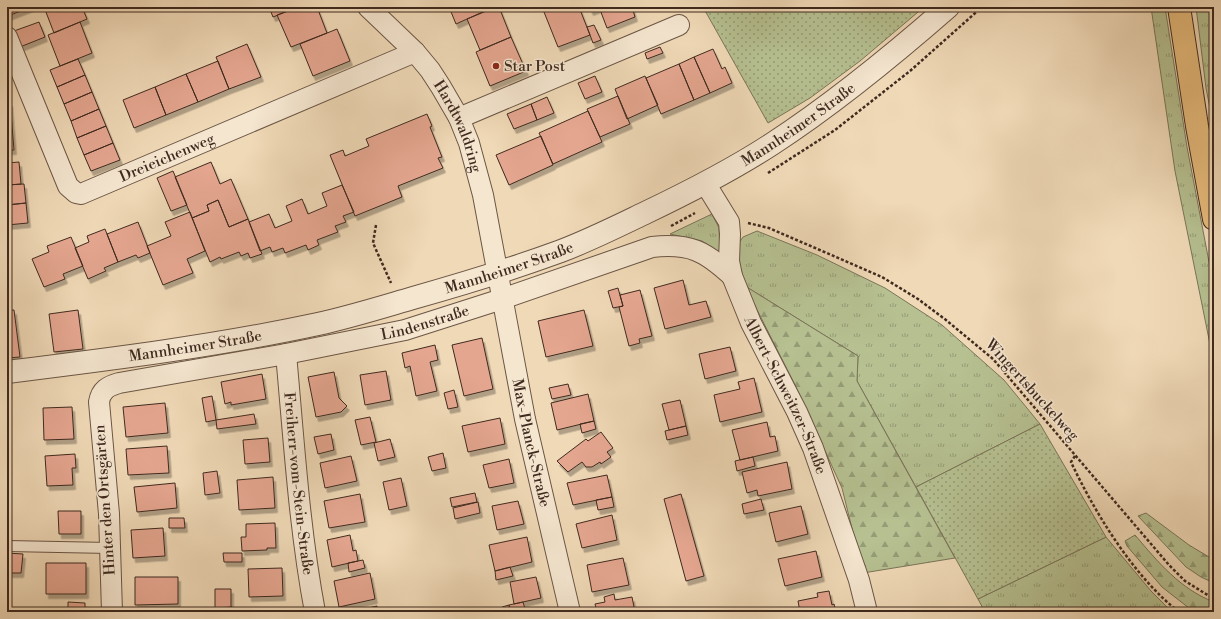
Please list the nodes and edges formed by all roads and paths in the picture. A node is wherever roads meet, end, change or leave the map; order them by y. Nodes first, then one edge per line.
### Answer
1 (368, 7) edge
2 (948, 7) edge
3 (1179, 7) edge
4 (679, 25) dead end
5 (7, 38) edge
6 (415, 52) junction
7 (459, 118) junction
8 (705, 183) junction
9 (716, 201) junction
10 (1214, 218) edge
11 (729, 222) junction
12 (376, 225) dead end
13 (652, 247) junction
14 (497, 272) junction
15 (732, 276) junction
16 (502, 299) junction
17 (396, 303) junction
18 (286, 354) junction
19 (7, 372) edge
20 (104, 389) joint
21 (1075, 456) junction
22 (7, 546) edge
23 (110, 548) junction
24 (1214, 599) edge
25 (112, 612) edge
26 (315, 612) edge
27 (570, 612) edge
28 (867, 612) edge
29 (1179, 612) edge

1 - 6 street, Hardtwaldring
2 - 8 street, Mannheimer Straße
3 - 10 main road
4 - 7 street
5 - 6 street, Dreieichenweg
6 - 7 street, Hardtwaldring
7 - 14 street, Hardtwaldring
8 - 9 street, Albert-Schweitzer-Straße
8 - 14 street, Mannheimer Straße
9 - 11 street, Albert-Schweitzer-Straße
9 - 13 path
11 - 15 street, Albert-Schweitzer-Straße
11 - 21 path, Wingertsbuckelweg
12 - 17 path
13 - 15 street, Lindenstraße
13 - 16 street, Lindenstraße
14 - 16 street, Max-Planck-Straße
14 - 17 street, Mannheimer Straße
15 - 28 street, Albert-Schweitzer-Straße
16 - 18 street, Lindenstraße
16 - 27 street, Max-Planck-Straße
17 - 19 street, Mannheimer Straße
18 - 20 street, Lindenstraße
18 - 26 street, Freiherr-vom-Stein-Straße
20 - 23 street, Hinter den Ortsgärten
21 - 24 path, Wingertsbuckelweg
21 - 29 path
22 - 23 lane
23 - 25 street, Hinter den Ortsgärten

